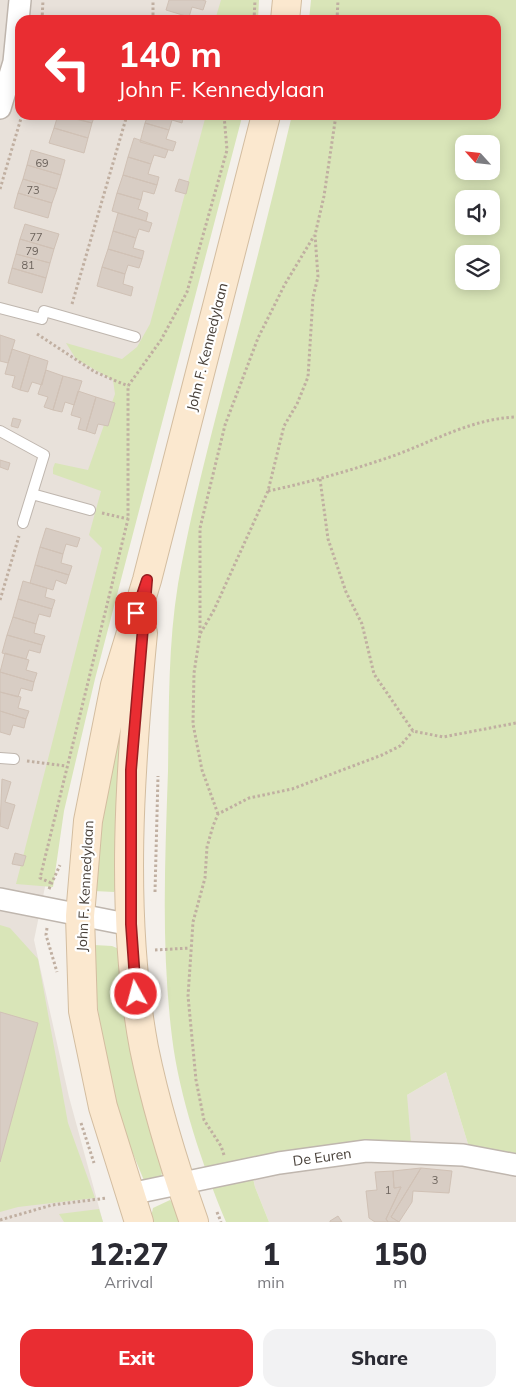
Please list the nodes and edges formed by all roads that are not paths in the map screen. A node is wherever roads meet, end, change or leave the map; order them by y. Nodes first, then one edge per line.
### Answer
1 (20, 0) edge
2 (287, 0) edge
3 (19, 15) edge
4 (286, 15) edge
5 (15, 52) edge
6 (0, 108) edge
7 (265, 120) edge
8 (0, 308) edge
9 (135, 337) dead end
10 (0, 431) edge
11 (32, 494) junction
12 (90, 510) road end
13 (23, 523) road end
14 (147, 580) junction
15 (0, 758) edge
16 (14, 759) road end
17 (0, 899) edge
18 (80, 916) junction
19 (131, 924) junction
20 (516, 1165) edge
21 (181, 1185) junction
22 (119, 1196) junction
23 (139, 1222) edge
24 (194, 1222) edge

1 - 3 street
2 - 4 street
5 - 6 street
7 - 14 street, John F. Kennedylaan
8 - 9 lane
10 - 11 lane
11 - 12 lane
11 - 13 lane
14 - 18 street, John F. Kennedylaan
14 - 19 street, John F. Kennedylaan
15 - 16 lane
17 - 18 street
18 - 19 street
18 - 22 street, John F. Kennedylaan
19 - 21 street, John F. Kennedylaan
20 - 21 street, De Euren
21 - 22 street, De Euren
21 - 24 street, John F. Kennedylaan
22 - 23 street, John F. Kennedylaan

